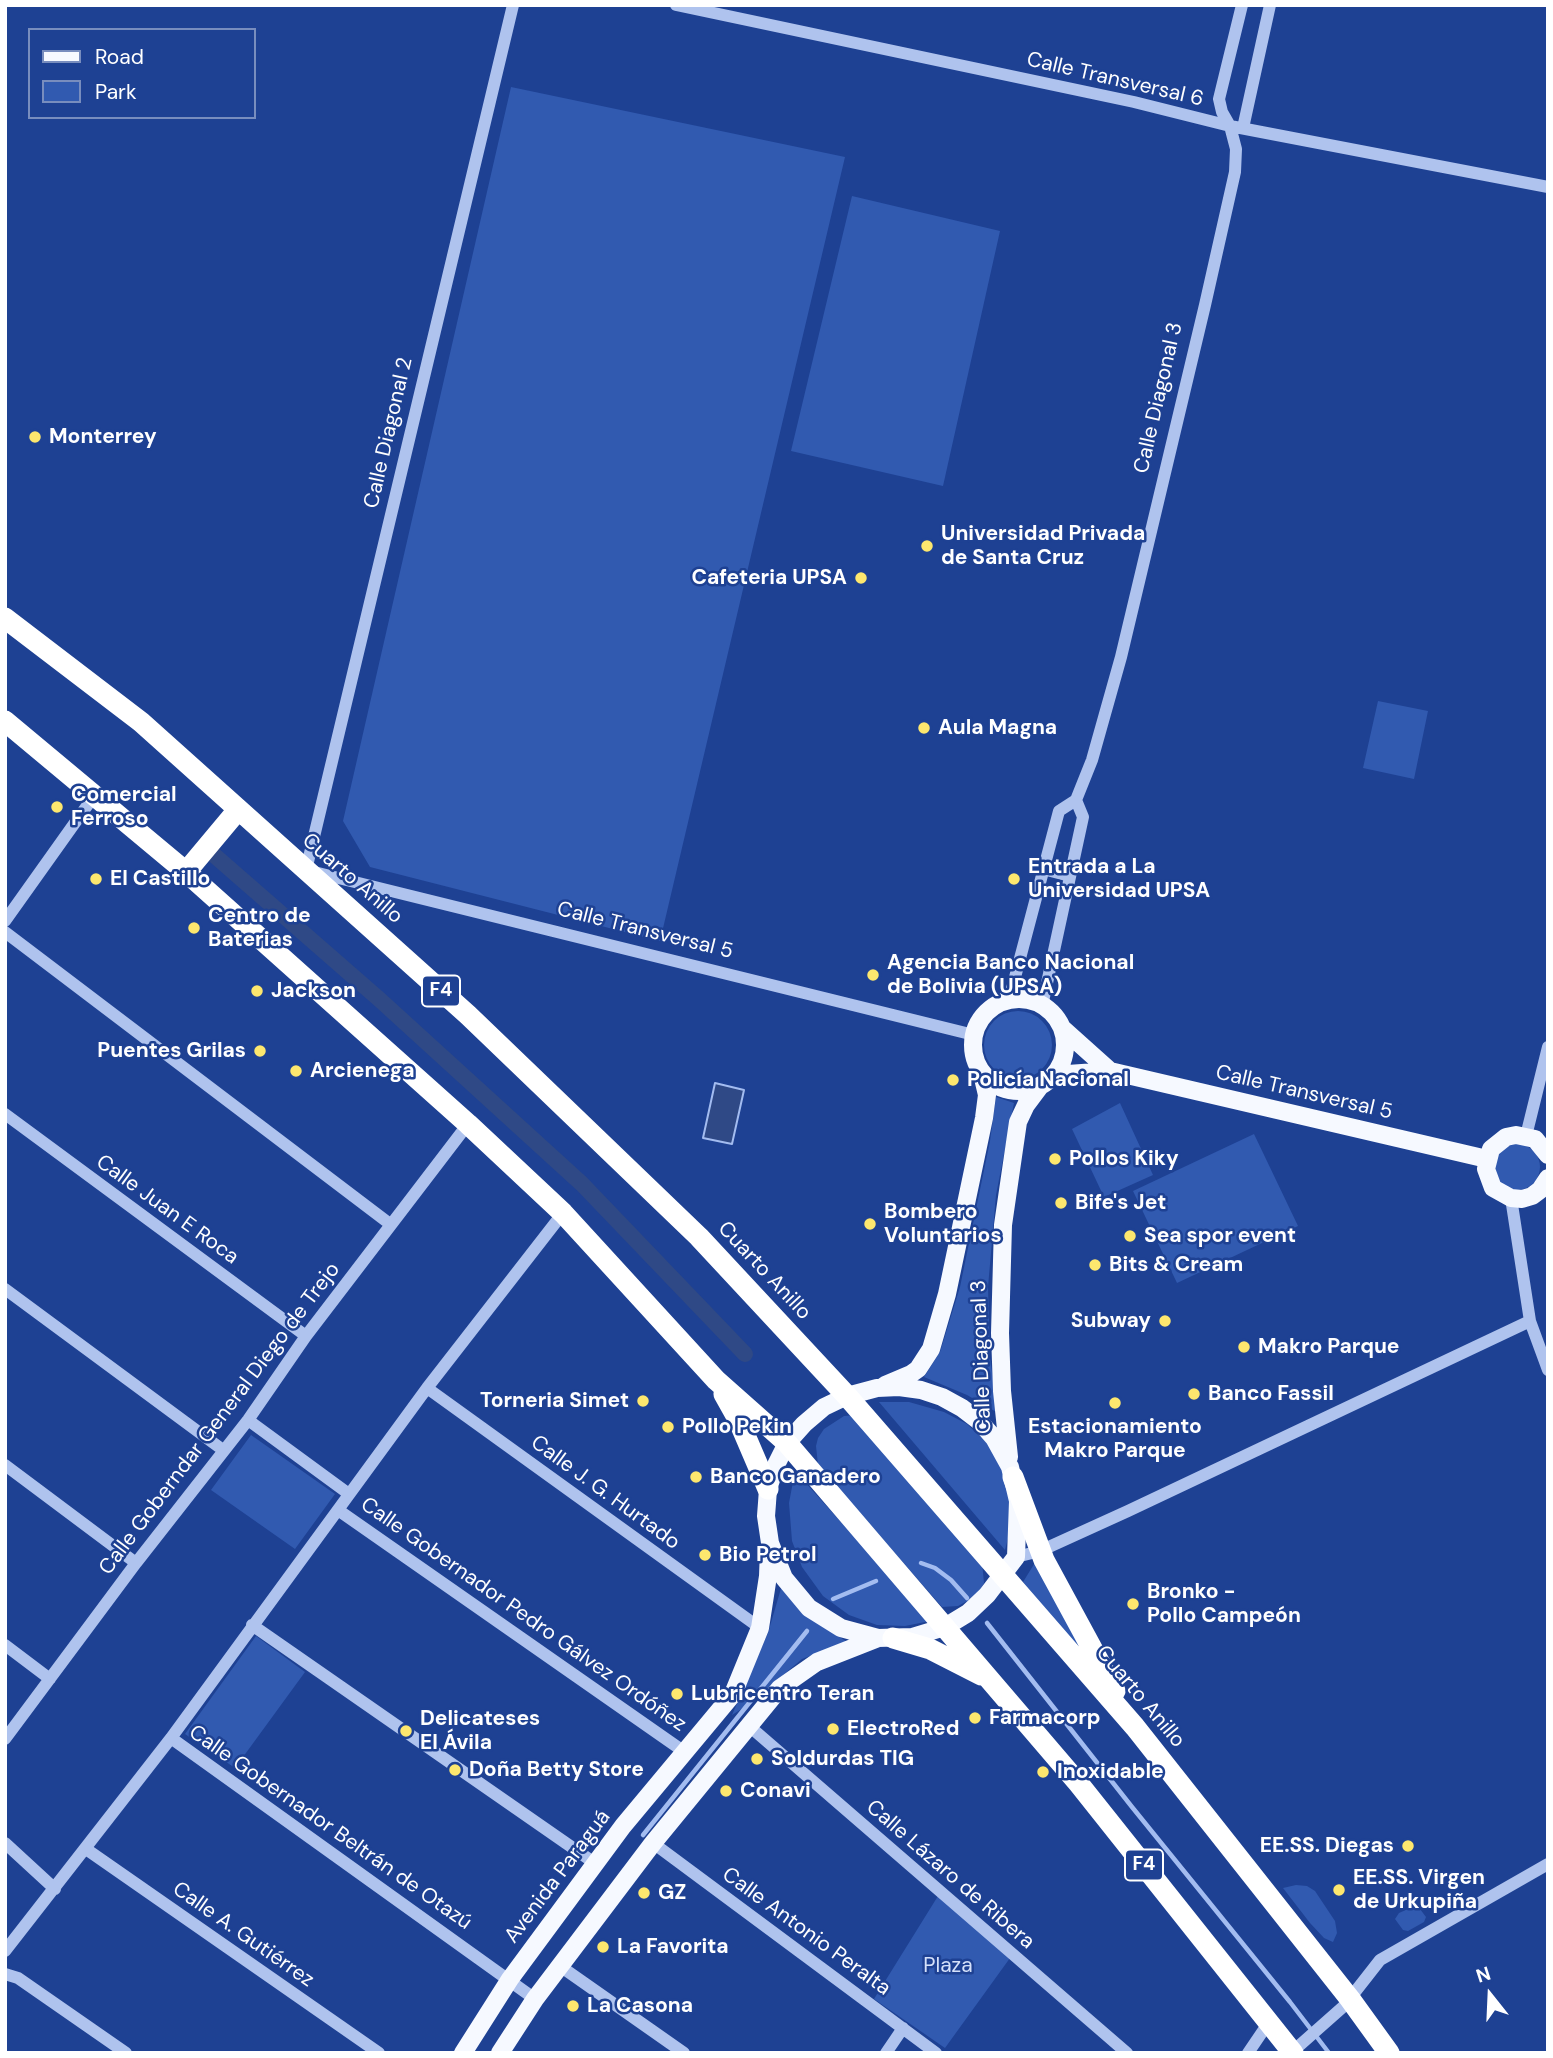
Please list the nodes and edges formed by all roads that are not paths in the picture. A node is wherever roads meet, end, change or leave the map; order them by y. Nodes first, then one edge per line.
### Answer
1 (513, 5) edge
2 (676, 5) edge
3 (1242, 5) edge
4 (1269, 5) edge
5 (1237, 127) junction
6 (1548, 187) edge
7 (5, 618) edge
8 (6, 722) edge
9 (94, 796) junction
10 (1076, 800) junction
11 (237, 811) junction
12 (1043, 869) junction
13 (306, 870) junction
14 (186, 872) junction
15 (1070, 876) junction
16 (5, 921) edge
17 (5, 932) edge
18 (1009, 1000) junction
19 (1042, 1006) junction
20 (1062, 1028) junction
21 (974, 1035) junction
22 (1548, 1047) edge
23 (1110, 1071) junction
24 (982, 1074) junction
25 (1047, 1080) junction
26 (5, 1114) edge
27 (468, 1124) junction
28 (1526, 1136) junction
29 (1548, 1155) edge
30 (1487, 1159) junction
31 (1548, 1178) edge
32 (1511, 1198) junction
33 (563, 1213) junction
34 (390, 1224) junction
35 (5, 1289) edge
36 (1530, 1321) junction
37 (306, 1336) junction
38 (1548, 1370) edge
39 (716, 1380) junction
40 (427, 1388) junction
41 (877, 1388) junction
42 (847, 1396) junction
43 (248, 1420) junction
44 (787, 1443) junction
45 (223, 1450) junction
46 (5, 1465) edge
47 (1011, 1472) junction
48 (768, 1489) junction
49 (349, 1494) junction
50 (338, 1510) junction
51 (769, 1543) junction
52 (1040, 1550) junction
53 (136, 1563) junction
54 (1009, 1565) junction
55 (252, 1625) junction
56 (945, 1627) junction
57 (760, 1628) junction
58 (886, 1638) junction
59 (5, 1646) edge
60 (50, 1679) junction
61 (992, 1681) junction
62 (748, 1725) junction
63 (1135, 1727) junction
64 (171, 1738) junction
65 (5, 1739) edge
66 (686, 1753) junction
67 (5, 1843) edge
68 (653, 1843) junction
69 (86, 1849) junction
70 (596, 1864) junction
71 (1548, 1864) edge
72 (55, 1889) junction
73 (5, 1951) edge
74 (561, 1966) junction
75 (5, 1974) edge
76 (510, 1979) junction
77 (535, 1998) junction
78 (1350, 1999) junction
79 (1269, 2022) junction
80 (903, 2028) junction
81 (1292, 2052) edge
82 (126, 2053) edge
83 (379, 2053) edge
84 (463, 2053) edge
85 (500, 2053) edge
86 (684, 2053) edge
87 (886, 2053) edge
88 (936, 2053) edge
89 (1127, 2053) edge
90 (1248, 2053) edge
91 (1389, 2053) edge

1 - 13 street, Calle Diagonal 2
2 - 5 street, Calle Transversal 6
3 - 5 street, Calle Diagonal 3
4 - 5 street
5 - 6 street, Calle Transversal 6
5 - 10 street, Calle Diagonal 3
7 - 11 highway, Cuarto Anillo / F4
8 - 9 highway, F4
9 - 14 highway, F4
9 - 16 street
10 - 12 street, Calle Diagonal 3
10 - 15 street, Calle Diagonal 3
11 - 13 highway, Cuarto Anillo / F4
11 - 14 highway
12 - 15 street
12 - 18 street, Calle Diagonal 3
13 - 21 street, Calle Transversal 5
13 - 42 highway, Cuarto Anillo / F4
14 - 27 highway, F4
15 - 19 street, Calle Diagonal 3
17 - 34 street
18 - 19 main road
18 - 21 main road
19 - 20 main road
20 - 23 main road, Calle Transversal 5
20 - 25 main road
21 - 24 main road
22 - 28 street
23 - 25 main road, Calle Transversal 5
23 - 30 main road, Calle Transversal 5
24 - 25 main road
24 - 41 main road, Calle Diagonal 3
25 - 47 main road, Calle Diagonal 3
26 - 37 street, Calle Juan E Roca
27 - 33 highway, F4
27 - 34 street, Calle Goberndar General Diego de Trejo
28 - 29 main road
28 - 30 main road
30 - 32 main road
31 - 32 main road
32 - 36 street
33 - 39 highway, F4
33 - 40 street
34 - 37 street, Calle Goberndar General Diego de Trejo
35 - 45 street
36 - 38 street
36 - 52 street
37 - 43 street, Calle Goberndar General Diego de Trejo
39 - 44 highway, F4
39 - 48 highway
40 - 49 street
40 - 57 street, Calle J. G. Hurtado
41 - 42 main road
41 - 47 main road
42 - 44 main road
42 - 54 highway, Cuarto Anillo / F4
43 - 45 street, Calle Goberndar General Diego de Trejo
43 - 49 street, Calle Gobernador Pedro Gálvez Ordóñez
44 - 48 main road
44 - 56 highway, F4
45 - 53 street, Calle Goberndar General Diego de Trejo
46 - 53 street
47 - 52 highway
47 - 54 main road, Calle Diagonal 3
48 - 51 main road
49 - 50 street
50 - 55 street
50 - 66 street, Calle Gobernador Pedro Gálvez Ordóñez
51 - 57 main road, Avenida Paraguá
51 - 58 main road
52 - 54 street
52 - 63 highway
53 - 60 street, Calle Goberndar General Diego de Trejo
54 - 56 main road
54 - 63 highway, Cuarto Anillo / F4
55 - 64 street
55 - 70 street
56 - 58 main road
56 - 61 highway, F4
57 - 66 main road, Avenida Paraguá
58 - 61 highway
58 - 62 main road
59 - 60 street
60 - 65 street, Calle Goberndar General Diego de Trejo
61 - 79 highway, F4
62 - 68 main road
62 - 89 street, Calle Lázaro de Ribera
63 - 78 highway, Cuarto Anillo / F4
64 - 69 street
64 - 76 street, Calle Gobernador Beltrán de Otazú
66 - 70 main road, Avenida Paraguá
67 - 72 street
68 - 74 main road
68 - 80 street, Calle Antonio Peralta
69 - 72 street
69 - 83 street, Calle A. Gutiérrez
70 - 76 main road, Avenida Paraguá
71 - 78 street
72 - 73 street
74 - 77 main road
74 - 86 street
75 - 82 street
76 - 77 street, Calle Gobernador Beltrán de Otazú
76 - 84 main road, Avenida Paraguá
77 - 85 main road
78 - 81 street
78 - 91 highway, Cuarto Anillo / F4
79 - 81 highway, F4
79 - 90 street
80 - 87 street
80 - 88 street, Calle Antonio Peralta

